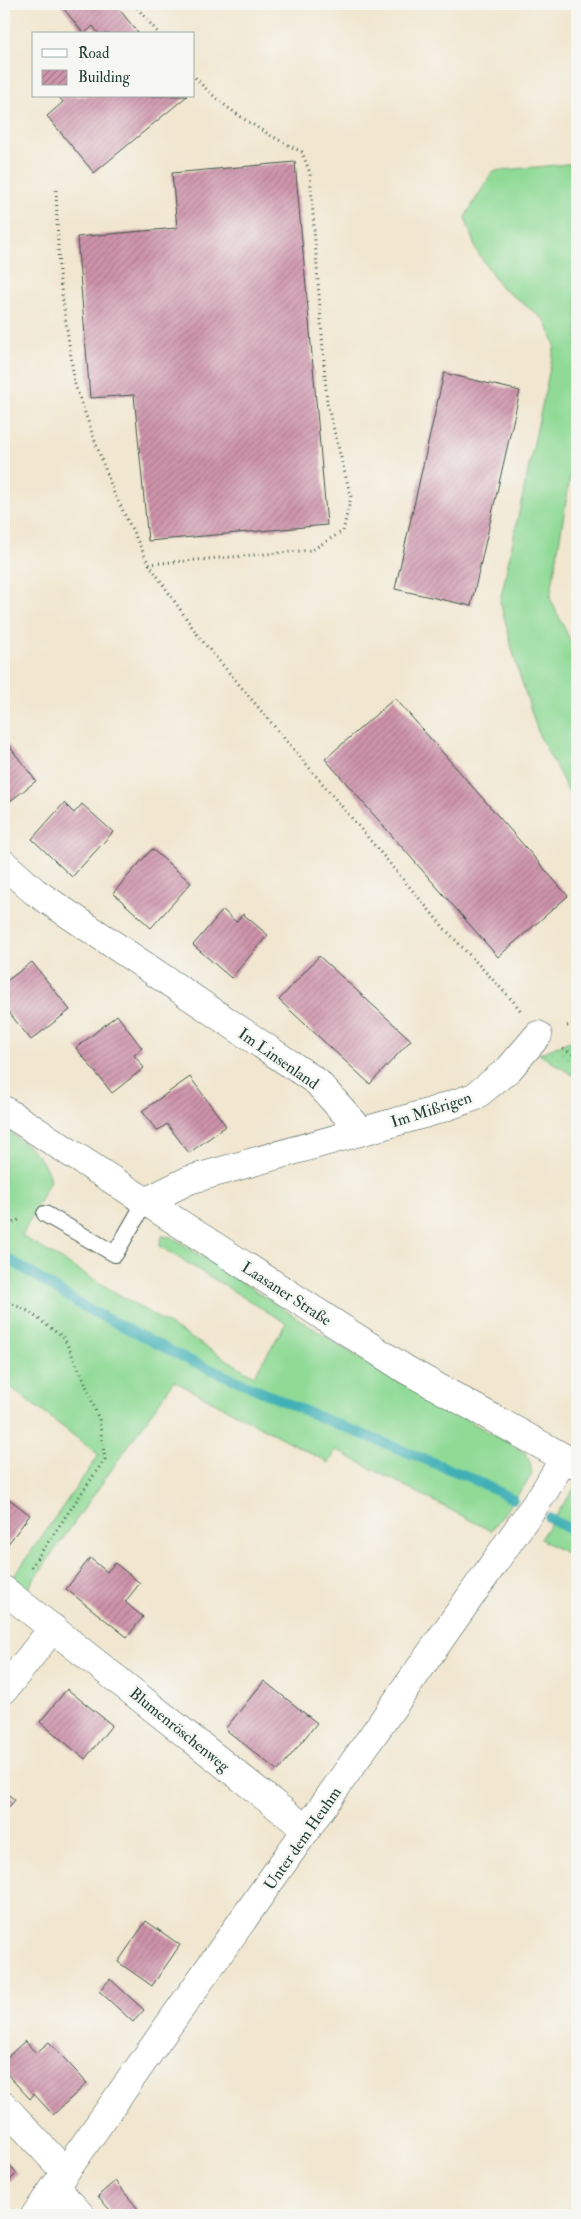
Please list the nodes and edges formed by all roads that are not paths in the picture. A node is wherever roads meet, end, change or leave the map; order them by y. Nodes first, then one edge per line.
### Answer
1 (4, 864) edge
2 (538, 1035) dead end
3 (4, 1110) edge
4 (361, 1131) junction
5 (145, 1202) junction
6 (45, 1214) dead end
7 (571, 1461) edge
8 (8, 1593) edge
9 (53, 1628) junction
10 (4, 1690) edge
11 (307, 1830) junction
12 (4, 2106) edge
13 (60, 2180) junction
14 (35, 2215) edge
15 (81, 2215) edge

1 - 4 street, Im Linsenland
2 - 4 street, Im Mißrigen
3 - 5 street, Laasaner Straße
4 - 5 street
5 - 6 lane
5 - 7 street, Laasaner Straße
7 - 11 street, Unter dem Heuhm
8 - 9 street, Blumenröschenweg
9 - 10 street
9 - 11 street, Blumenröschenweg
11 - 13 street, Unter dem Heuhm
12 - 13 street
13 - 14 street, Unter dem Heuhm
13 - 15 street

